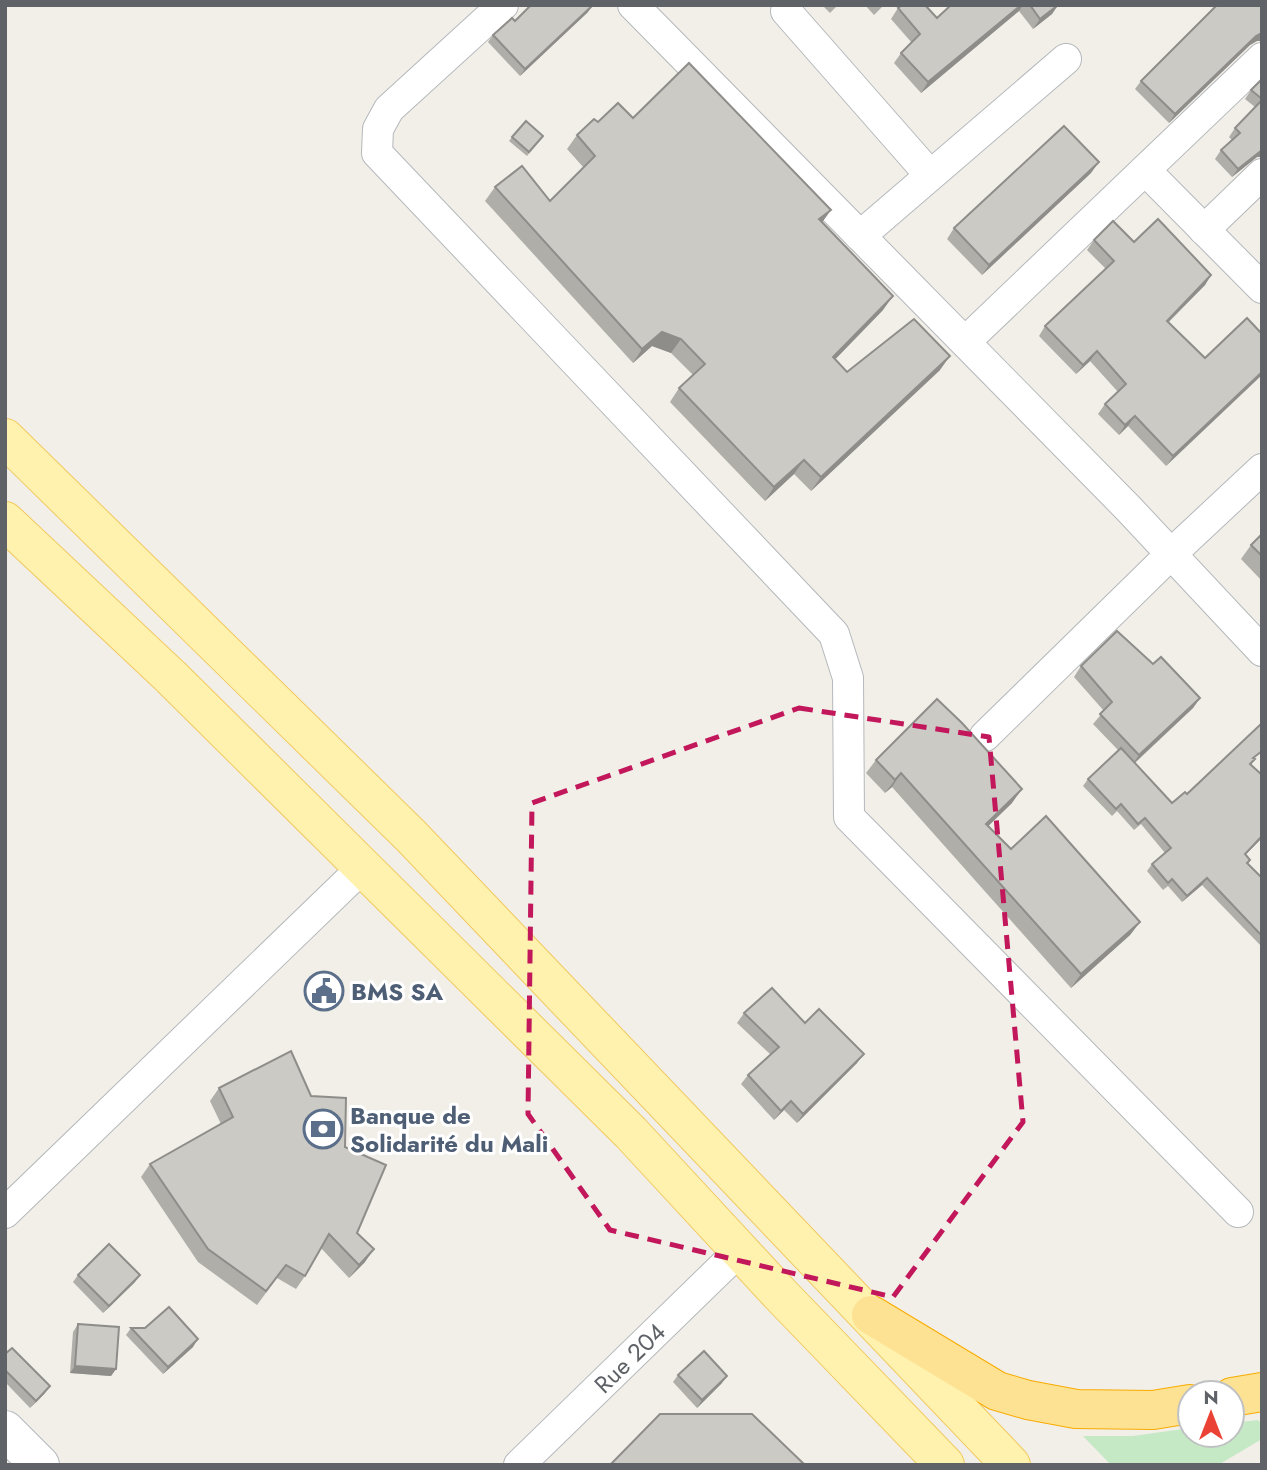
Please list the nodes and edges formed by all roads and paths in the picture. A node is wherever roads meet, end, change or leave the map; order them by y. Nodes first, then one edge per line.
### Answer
1 (503, 5) edge
2 (636, 6) edge
3 (786, 11) dead end
4 (1262, 58) edge
5 (1066, 59) dead end
6 (1145, 170) junction
7 (1262, 174) edge
8 (930, 175) junction
9 (1204, 230) junction
10 (860, 236) junction
11 (1262, 288) edge
12 (965, 342) junction
13 (5, 438) edge
14 (1262, 469) edge
15 (5, 521) edge
16 (1171, 554) junction
17 (1262, 651) edge
18 (985, 736) dead end
19 (362, 868) junction
20 (1238, 1212) dead end
21 (5, 1213) edge
22 (739, 1251) junction
23 (870, 1315) junction
24 (1176, 1406) edge
25 (5, 1430) edge
26 (40, 1465) edge
27 (519, 1465) edge
28 (945, 1465) edge
29 (1011, 1465) edge

1 - 20 street
2 - 10 street
3 - 8 street
4 - 6 street
5 - 8 street
6 - 9 street
6 - 12 street
7 - 9 street
8 - 10 street
9 - 11 street
10 - 12 street
12 - 16 street
13 - 23 main road
14 - 16 street
15 - 19 main road
16 - 17 street
16 - 18 street
19 - 21 street
19 - 22 main road
22 - 27 street, Rue 204
22 - 28 main road
23 - 24 highway
23 - 29 main road
25 - 26 street

